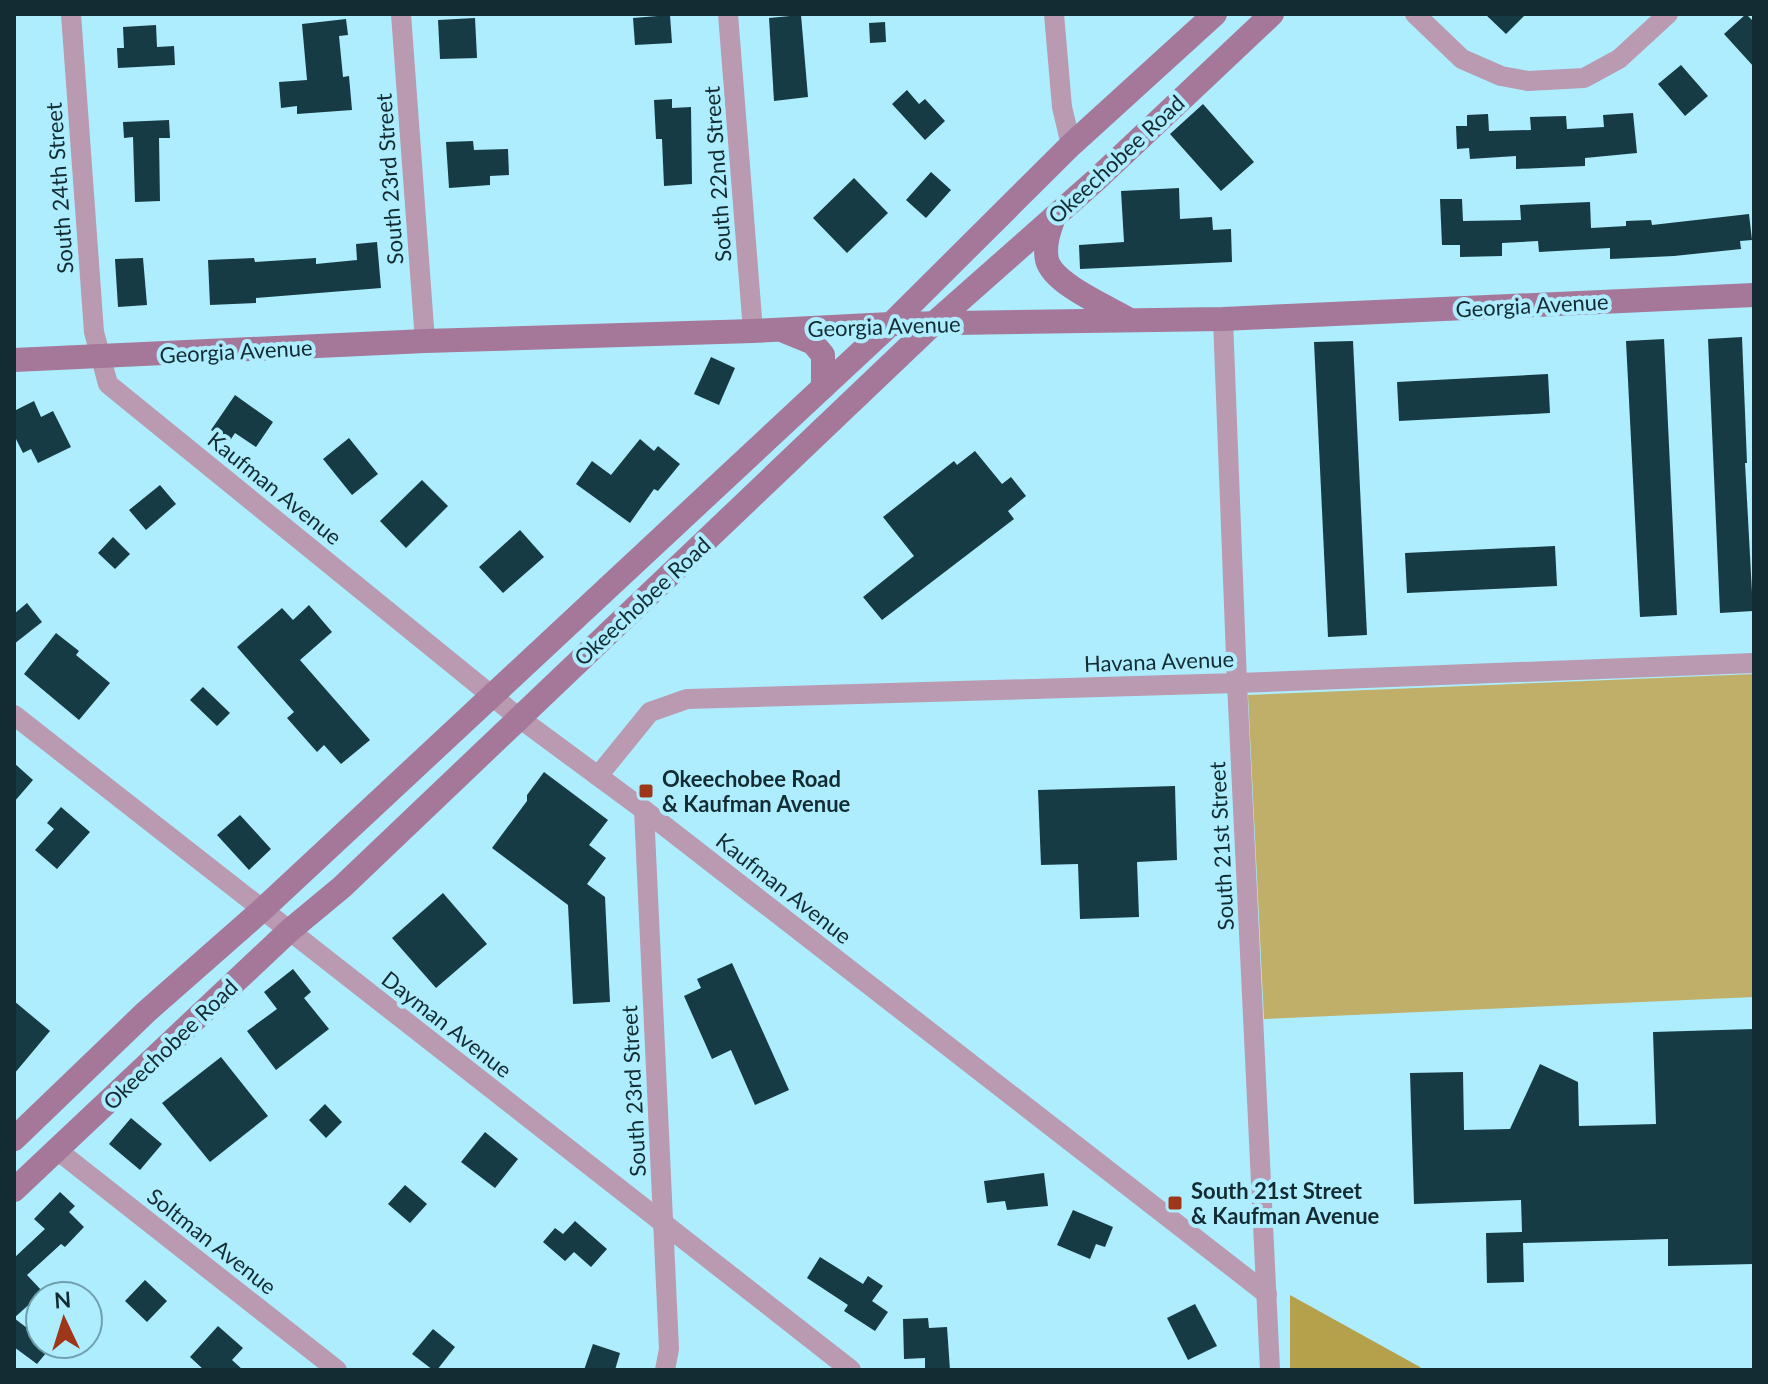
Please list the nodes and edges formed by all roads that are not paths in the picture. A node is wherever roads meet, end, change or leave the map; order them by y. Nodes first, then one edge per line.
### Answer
1 (71, 14) edge
2 (401, 14) edge
3 (728, 14) edge
4 (1054, 14) edge
5 (1215, 14) edge
6 (1272, 14) edge
7 (1415, 14) edge
8 (1668, 14) edge
9 (1071, 145) junction
10 (1054, 217) junction
11 (1754, 295) edge
12 (1223, 319) junction
13 (1130, 320) junction
14 (891, 324) junction
15 (932, 325) junction
16 (780, 330) junction
17 (753, 331) junction
18 (425, 341) junction
19 (101, 358) junction
20 (14, 360) edge
21 (823, 387) junction
22 (1754, 663) edge
23 (1237, 683) junction
24 (491, 694) junction
25 (14, 715) edge
26 (518, 717) junction
27 (598, 776) junction
28 (644, 810) junction
29 (263, 909) junction
30 (289, 931) junction
31 (18, 1128) edge
32 (57, 1150) junction
33 (14, 1190) edge
34 (663, 1224) junction
35 (1267, 1294) junction
36 (337, 1370) edge
37 (665, 1370) edge
38 (851, 1370) edge
39 (1270, 1370) edge

1 - 19 street, South 24th Street
2 - 18 street, South 23rd Street
3 - 17 street, South 22nd Street
4 - 9 street
5 - 9 main road, Okeechobee Road
6 - 10 main road, Okeechobee Road
7 - 8 street
9 - 14 main road, Okeechobee Road
10 - 13 main road
10 - 15 main road, Okeechobee Road
11 - 12 main road, Georgia Avenue
12 - 13 main road, Georgia Avenue
12 - 23 street, South 21st Street
13 - 15 main road, Georgia Avenue
14 - 15 main road, Georgia Avenue
14 - 16 main road, Georgia Avenue
14 - 21 main road, Okeechobee Road
15 - 26 main road, Okeechobee Road
16 - 17 main road, Georgia Avenue
16 - 21 main road
17 - 18 main road, Georgia Avenue
18 - 19 main road, Georgia Avenue
19 - 20 main road, Georgia Avenue
19 - 24 street, Kaufman Avenue
21 - 24 main road, Okeechobee Road
22 - 23 street, Havana Avenue
23 - 27 street, Havana Avenue
23 - 35 street, South 21st Street
24 - 26 street, Kaufman Avenue
24 - 29 main road, Okeechobee Road
25 - 29 street, Dayman Avenue
26 - 27 street, Kaufman Avenue
26 - 30 main road, Okeechobee Road
27 - 28 street, Kaufman Avenue
28 - 34 street, South 23rd Street
28 - 35 street, Kaufman Avenue
29 - 30 street, Dayman Avenue
29 - 31 main road, Okeechobee Road
30 - 32 main road, Okeechobee Road
30 - 34 street, Dayman Avenue
32 - 33 main road, Okeechobee Road
32 - 36 street, Soltman Avenue
34 - 37 street, South 23rd Street
34 - 38 street, Dayman Avenue
35 - 39 street, South 21st Street

